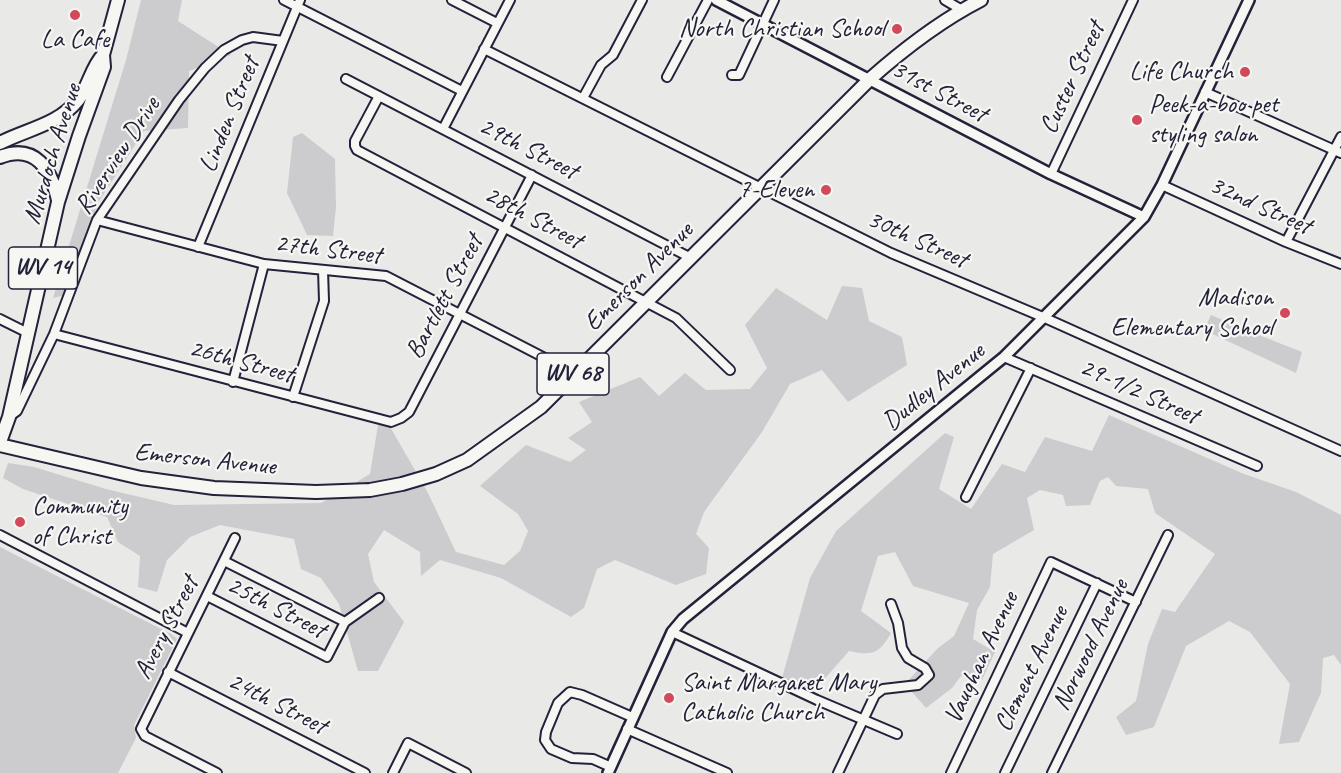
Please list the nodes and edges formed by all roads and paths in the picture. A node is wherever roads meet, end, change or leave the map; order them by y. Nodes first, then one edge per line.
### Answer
1 (118, 0) edge
2 (284, 0) edge
3 (452, 0) edge
4 (510, 0) edge
5 (642, 0) edge
6 (708, 0) edge
7 (716, 0) edge
8 (774, 0) edge
9 (945, 0) edge
10 (981, 0) edge
11 (1133, 0) edge
12 (1249, 0) edge
13 (299, 3) edge
14 (962, 10) junction
15 (497, 23) junction
16 (763, 24) junction
17 (283, 41) junction
18 (484, 49) junction
19 (103, 55) junction
20 (732, 75) dead end
21 (667, 77) dead end
22 (346, 79) dead end
23 (870, 79) junction
24 (462, 91) junction
25 (1205, 92) junction
26 (379, 96) junction
27 (583, 99) junction
28 (69, 109) junction
29 (443, 129) junction
30 (79, 136) junction
31 (1341, 136) edge
32 (0, 142) edge
33 (1338, 151) edge
34 (0, 157) edge
35 (1051, 174) junction
36 (532, 175) junction
37 (1162, 185) junction
38 (761, 188) junction
39 (58, 202) junction
40 (1144, 217) junction
41 (97, 220) junction
42 (506, 227) junction
43 (1286, 242) junction
44 (198, 247) junction
45 (691, 258) junction
46 (264, 264) junction
47 (1341, 264) edge
48 (323, 270) junction
49 (646, 302) junction
50 (460, 314) junction
51 (1044, 318) junction
52 (0, 319) edge
53 (28, 333) junction
54 (54, 334) junction
55 (1004, 357) junction
56 (1031, 368) junction
57 (730, 370) dead end
58 (574, 373) junction
59 (233, 381) junction
60 (293, 397) junction
61 (412, 405) joint
62 (9, 417) junction
63 (0, 443) edge
64 (1341, 451) edge
65 (1257, 466) dead end
66 (966, 498) dead end
67 (0, 535) edge
68 (1168, 535) dead end
69 (235, 538) dead end
70 (224, 561) junction
71 (1097, 583) junction
72 (207, 596) junction
73 (379, 598) dead end
74 (1136, 602) junction
75 (891, 604) dead end
76 (345, 622) junction
77 (672, 632) junction
78 (188, 633) junction
79 (168, 672) junction
80 (632, 717) junction
81 (863, 719) junction
82 (627, 729) junction
83 (897, 734) dead end
84 (609, 770) edge
85 (218, 773) edge
86 (365, 773) edge
87 (393, 773) edge
88 (466, 773) edge
89 (728, 773) edge
90 (838, 773) edge
91 (951, 773) edge
92 (1005, 773) edge
93 (1052, 773) edge

1 - 19 main road, Murdoch Avenue / WV 14
2 - 13 street
3 - 15 street
4 - 15 street
5 - 27 street
6 - 21 street
7 - 16 street, 31st Street
8 - 16 street
9 - 14 street
10 - 14 main road, Emerson Avenue / WV 68
11 - 35 street, Custer Street
12 - 25 street, Dudley Avenue
13 - 17 street, Linden Street
13 - 24 street
14 - 23 main road, Emerson Avenue / WV 68
15 - 18 street
16 - 20 street
16 - 23 street, 31st Street
17 - 41 street, Riverview Drive
17 - 44 street, Linden Street
18 - 24 street
18 - 27 street, 30th Street
19 - 28 main road, Murdoch Avenue / WV 14
19 - 30 main road, Murdoch Avenue / WV 14
22 - 26 street, 29th Street
23 - 35 street, 31st Street
23 - 38 main road, Emerson Avenue / WV 68
24 - 29 street
25 - 33 street
25 - 37 street, Dudley Avenue
26 - 29 street, 29th Street
26 - 42 street, 28th Street
27 - 38 street, 30th Street
28 - 30 main road
28 - 32 main road, WV 14
29 - 36 street, 29th Street
30 - 39 main road, Murdoch Avenue / WV 14
31 - 33 street
33 - 43 street
34 - 39 main road
35 - 40 street, 31st Street
36 - 42 street, Bartlett Street
36 - 45 street, 29th Street
37 - 40 street, Dudley Avenue
37 - 43 street, 32nd Street
38 - 45 main road, Emerson Avenue / WV 68
38 - 51 street, 30th Street
39 - 53 main road, Murdoch Avenue / WV 14
40 - 51 street, Dudley Avenue
41 - 44 street, 27th Street
41 - 54 street, Riverview Drive
42 - 49 street, 28th Street
42 - 50 street, Bartlett Street
43 - 47 street, 32nd Street
44 - 46 street, 27th Street
45 - 49 main road, Emerson Avenue / WV 68
46 - 48 street, 27th Street
46 - 59 street
48 - 50 street, 27th Street
48 - 60 street
49 - 57 street, 28th Street
49 - 58 main road, Emerson Avenue / WV 68
50 - 58 street, 27th Street
50 - 61 street, Bartlett Street
51 - 55 street, Dudley Avenue
51 - 64 street, 30th Street
52 - 53 street
53 - 62 main road, Murdoch Avenue / WV 14
54 - 59 street, 26th Street
54 - 62 street, Riverview Drive
55 - 56 street, 29-1/2 Street
55 - 77 street, Dudley Avenue
56 - 65 street, 29-1/2 Street
56 - 66 street
58 - 63 main road, Emerson Avenue / WV 68
59 - 60 street, 26th Street
60 - 61 street, 26th Street
62 - 63 main road, Murdoch Avenue / WV 14
67 - 78 street
68 - 74 street, Norwood Avenue
69 - 70 street, Avery Street
70 - 72 street, Avery Street
70 - 76 street
71 - 74 street
71 - 91 street, Vaughan Avenue
71 - 92 street, Clement Avenue
72 - 76 street, 25th Street
72 - 78 street, Avery Street
73 - 76 street
74 - 93 street, Norwood Avenue
75 - 81 street
77 - 80 street, Dudley Avenue
77 - 81 street
78 - 79 street, Avery Street
79 - 85 street, Avery Street
79 - 86 street, 24th Street
80 - 82 street, Dudley Avenue
80 - 84 street
81 - 83 street
81 - 90 street
82 - 84 street, Dudley Avenue
82 - 89 street
87 - 88 street

